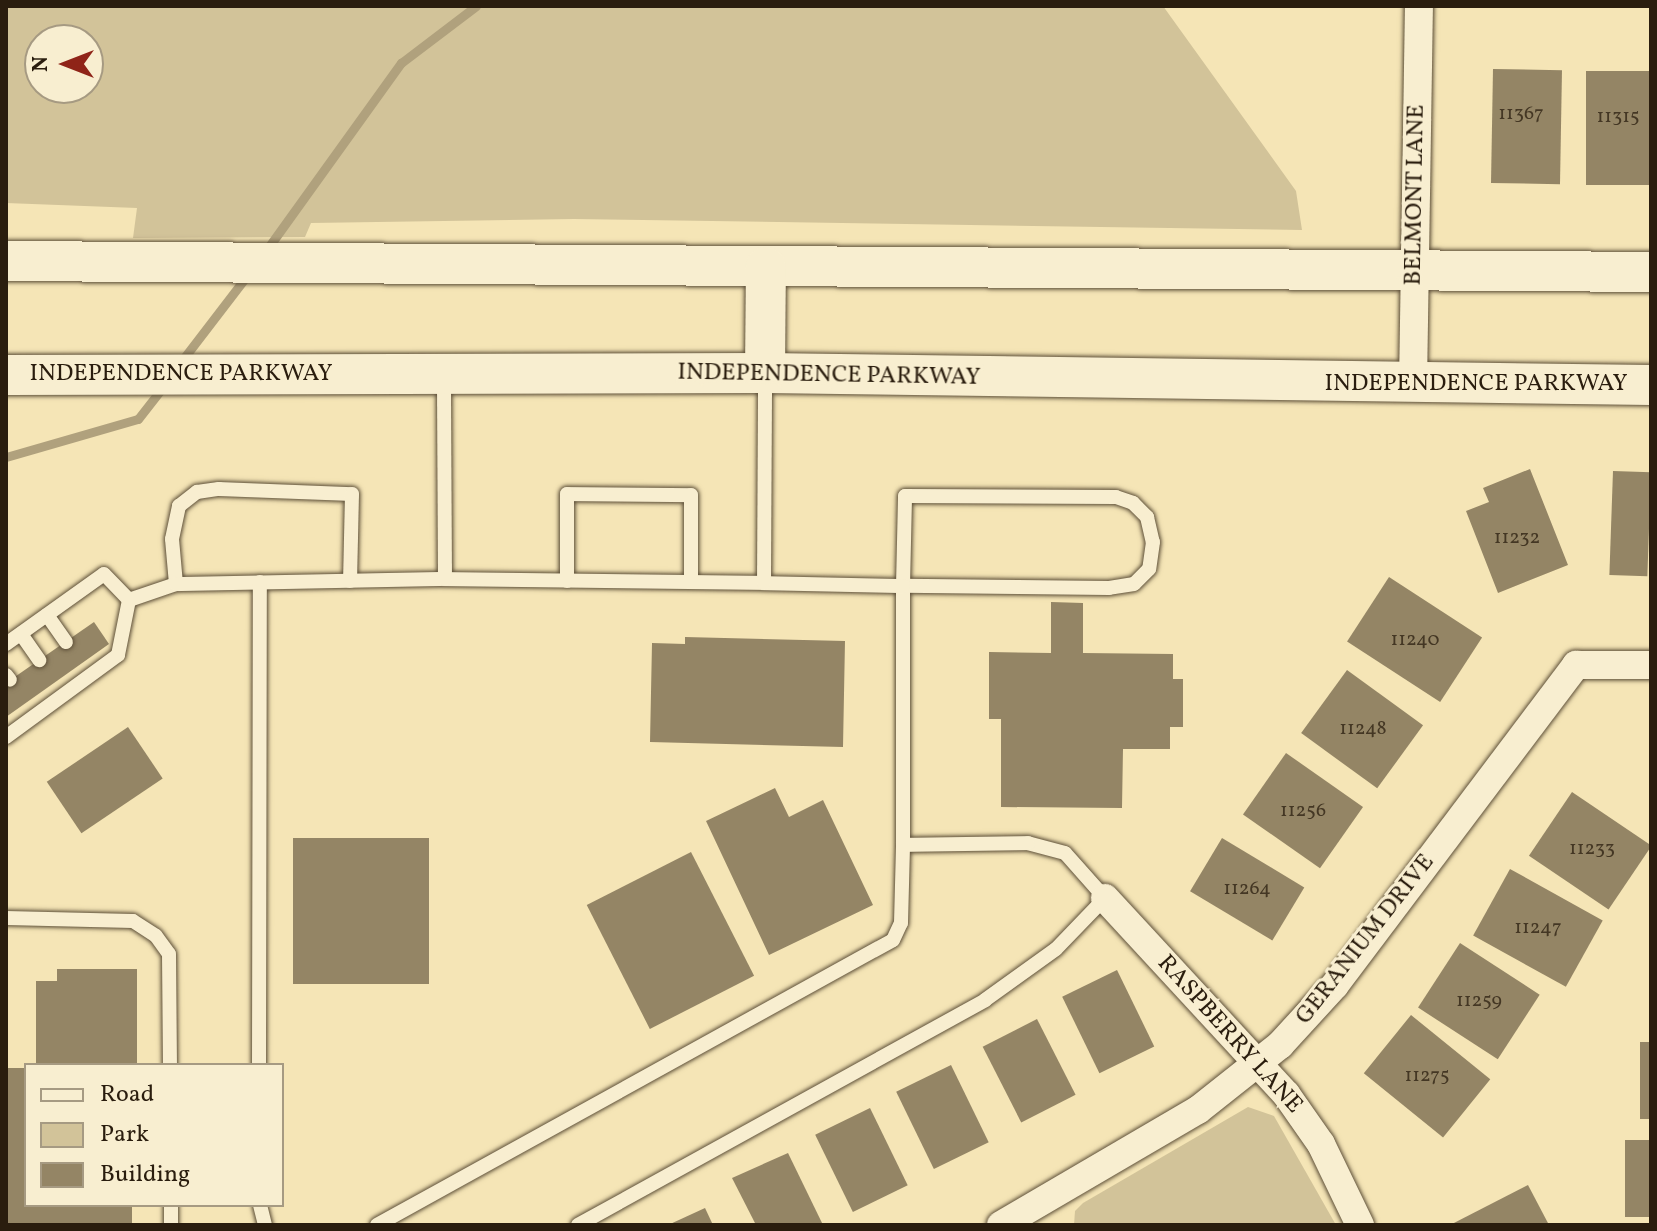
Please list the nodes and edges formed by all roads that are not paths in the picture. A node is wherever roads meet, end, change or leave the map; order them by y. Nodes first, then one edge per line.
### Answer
1 (1419, 6) edge
2 (6, 261) edge
3 (766, 267) junction
4 (1651, 272) edge
5 (1415, 273) junction
6 (765, 373) junction
7 (6, 375) edge
8 (444, 376) junction
9 (1413, 385) junction
10 (1651, 385) edge
11 (445, 579) junction
12 (350, 581) junction
13 (567, 581) junction
14 (260, 582) junction
15 (691, 582) junction
16 (764, 583) junction
17 (176, 584) junction
18 (903, 586) junction
19 (129, 600) junction
20 (47, 615) junction
21 (21, 634) junction
22 (66, 642) dead end
23 (6, 644) edge
24 (39, 660) dead end
25 (1651, 665) edge
26 (8, 732) edge
27 (903, 845) junction
28 (1105, 898) junction
29 (6, 918) edge
30 (170, 1063) edge
31 (259, 1063) edge
32 (1260, 1063) junction
33 (1045, 1215) edge
34 (377, 1225) edge
35 (578, 1225) edge
36 (1001, 1225) edge
37 (1360, 1225) edge

1 - 5 street, BELMONT LANE
2 - 3 main road
3 - 5 main road
3 - 6 main road
4 - 5 main road
5 - 9 street, BELMONT LANE
6 - 8 main road, INDEPENDENCE PARKWAY
6 - 9 main road, INDEPENDENCE PARKWAY
6 - 16 lane
7 - 8 main road, INDEPENDENCE PARKWAY
8 - 11 lane
9 - 10 main road, INDEPENDENCE PARKWAY
11 - 12 lane
11 - 13 lane
12 - 14 lane
12 - 17 lane
13 - 15 lane
13 - 15 lane
14 - 17 lane
14 - 31 lane
15 - 16 lane
16 - 18 lane
17 - 19 lane
18 - 18 lane
18 - 27 lane
19 - 20 lane
19 - 26 lane
20 - 21 lane
20 - 22 lane
21 - 23 lane
21 - 24 lane
25 - 32 street, GERANIUM DRIVE
27 - 28 lane
27 - 34 lane
28 - 32 street, RASPBERRY LANE
28 - 35 lane
29 - 30 lane
32 - 33 street, GERANIUM DRIVE
32 - 37 street, RASPBERRY LANE
33 - 36 street, GERANIUM DRIVE

